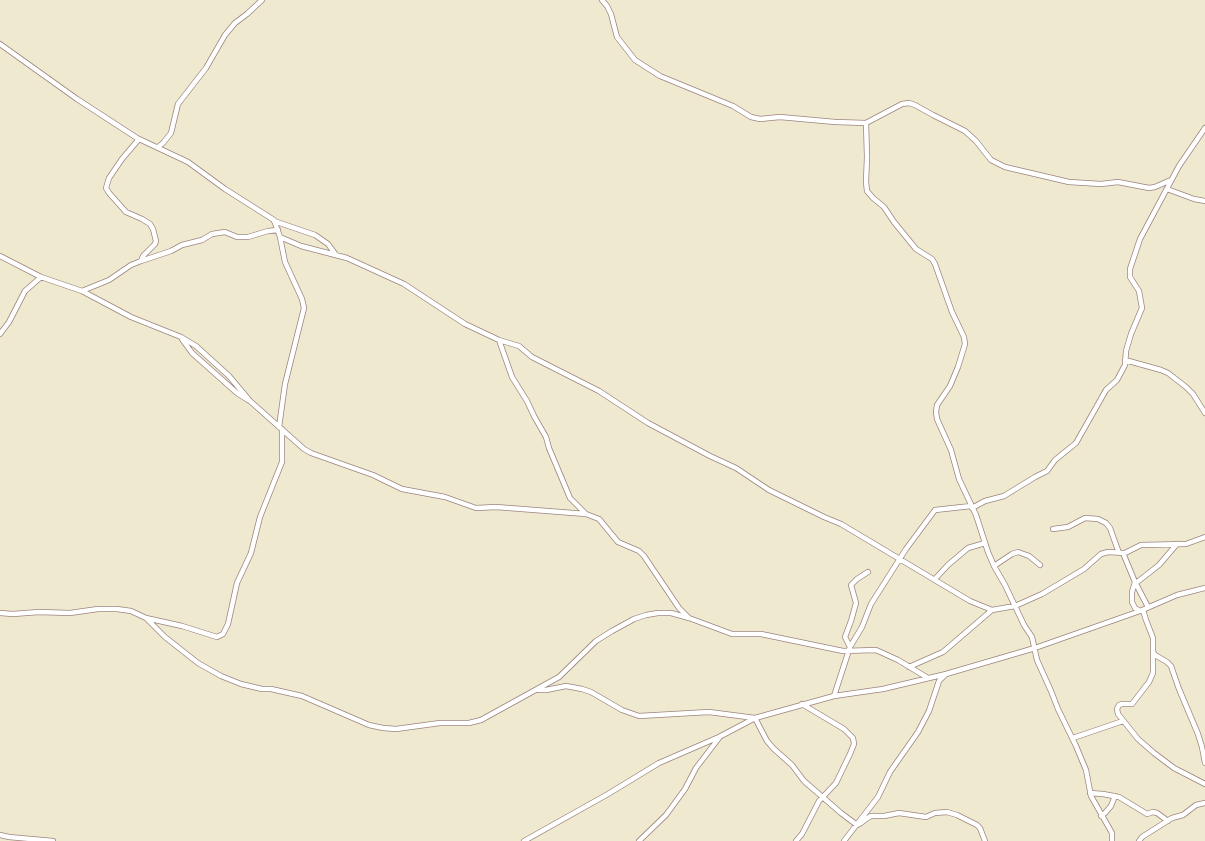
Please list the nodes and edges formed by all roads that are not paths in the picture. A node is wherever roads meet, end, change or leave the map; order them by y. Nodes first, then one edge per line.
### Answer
1 (262, 0) edge
2 (602, 0) edge
3 (0, 44) edge
4 (866, 122) junction
5 (1205, 128) edge
6 (139, 139) junction
7 (158, 147) junction
8 (1171, 180) junction
9 (1167, 188) junction
10 (1205, 201) edge
11 (274, 220) junction
12 (278, 230) junction
13 (280, 237) junction
14 (337, 255) junction
15 (0, 256) edge
16 (141, 260) junction
17 (41, 277) junction
18 (82, 291) junction
19 (0, 334) edge
20 (181, 337) junction
21 (499, 340) junction
22 (1126, 360) junction
23 (250, 401) junction
24 (1205, 413) edge
25 (280, 428) junction
26 (972, 507) junction
27 (586, 514) junction
28 (1053, 530) dead end
29 (1205, 537) edge
30 (985, 543) junction
31 (1177, 544) junction
32 (1121, 553) junction
33 (900, 559) junction
34 (1040, 565) dead end
35 (994, 566) junction
36 (868, 572) dead end
37 (935, 579) junction
38 (1135, 582) junction
39 (1205, 588) edge
40 (1015, 606) junction
41 (1148, 607) junction
42 (992, 610) junction
43 (1141, 610) junction
44 (0, 613) edge
45 (146, 618) junction
46 (689, 618) junction
47 (1035, 648) junction
48 (849, 649) junction
49 (1153, 653) junction
50 (909, 667) junction
51 (946, 674) junction
52 (928, 678) junction
53 (536, 690) junction
54 (834, 696) junction
55 (802, 704) junction
56 (755, 718) junction
57 (1123, 721) junction
58 (720, 737) junction
59 (1073, 738) junction
60 (1205, 763) edge
61 (1205, 784) edge
62 (1090, 793) junction
63 (1115, 796) junction
64 (822, 798) junction
65 (1205, 803) edge
66 (1101, 816) junction
67 (1168, 821) junction
68 (857, 825) junction
69 (0, 835) edge
70 (8, 839) edge
71 (53, 841) edge
72 (524, 841) edge
73 (639, 841) edge
74 (796, 841) edge
75 (844, 841) edge
76 (985, 841) edge
77 (1112, 841) edge
78 (1139, 841) edge

1 - 7 street
2 - 4 street
3 - 6 street
4 - 8 street
4 - 26 street
5 - 8 street
6 - 7 street
6 - 16 street
7 - 11 street
8 - 9 street
9 - 10 street
9 - 22 street
11 - 12 street
11 - 14 street
12 - 13 street
12 - 16 street
13 - 14 street
13 - 25 street
14 - 21 street
15 - 17 street
16 - 18 street
17 - 18 street
17 - 19 street
18 - 20 street
20 - 23 street
20 - 23 street
21 - 27 street
21 - 33 street
22 - 24 street
22 - 26 street
23 - 25 street
25 - 27 street
25 - 45 street
26 - 30 street
26 - 33 street
27 - 46 street
28 - 32 street
29 - 31 street
30 - 35 street
30 - 37 street
31 - 32 street
31 - 38 street
32 - 38 street
32 - 40 street
33 - 37 street
33 - 48 street
34 - 35 street
35 - 40 street
36 - 48 street
37 - 42 street
38 - 41 street
38 - 43 street
39 - 41 street
40 - 42 street
40 - 47 street
41 - 43 street
42 - 50 street
43 - 47 street
43 - 49 street
44 - 45 street
45 - 53 street
46 - 48 street
46 - 53 street
47 - 51 street
47 - 59 street
48 - 50 street
48 - 54 street
49 - 57 street
49 - 60 street
50 - 52 street
51 - 52 street
51 - 68 street
52 - 54 street
53 - 56 street
54 - 55 street
55 - 56 street
55 - 64 street
56 - 58 street
56 - 64 street
57 - 59 street
57 - 61 street
58 - 72 street
58 - 73 street
59 - 62 street
62 - 63 street
62 - 66 street
63 - 66 street
63 - 67 street
64 - 68 street
64 - 74 street
65 - 67 street
66 - 77 street
67 - 78 street
68 - 75 street
68 - 76 street
69 - 70 street
70 - 71 street

